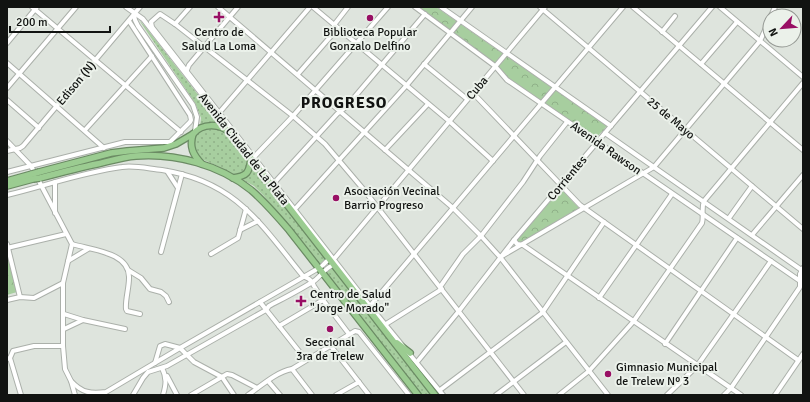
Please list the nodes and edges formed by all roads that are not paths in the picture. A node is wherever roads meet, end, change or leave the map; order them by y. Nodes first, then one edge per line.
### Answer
1 (76, 7) edge
2 (126, 7) edge
3 (140, 7) edge
4 (190, 7) edge
5 (218, 7) edge
6 (238, 7) edge
7 (312, 7) edge
8 (348, 7) edge
9 (388, 7) edge
10 (414, 7) edge
11 (441, 7) edge
12 (472, 7) edge
13 (623, 7) edge
14 (633, 7) edge
15 (712, 7) edge
16 (720, 7) edge
17 (35, 8) edge
18 (543, 8) edge
19 (134, 14) junction
20 (424, 14) junction
21 (230, 16) junction
22 (675, 16) dead end
23 (129, 21) junction
24 (460, 21) junction
25 (737, 22) junction
26 (175, 24) junction
27 (334, 25) junction
28 (58, 28) junction
29 (338, 28) junction
30 (662, 32) junction
31 (450, 33) junction
32 (762, 37) edge
33 (760, 41) junction
34 (7, 43) edge
35 (357, 44) junction
36 (679, 46) junction
37 (204, 47) junction
38 (589, 48) junction
39 (272, 52) junction
40 (506, 53) junction
41 (152, 56) junction
42 (95, 60) junction
43 (7, 63) edge
44 (157, 64) junction
45 (424, 64) junction
46 (701, 64) junction
47 (382, 65) junction
48 (495, 66) junction
49 (187, 70) junction
50 (170, 71) junction
51 (20, 74) junction
52 (298, 74) junction
53 (803, 77) edge
54 (191, 81) junction
55 (248, 81) junction
56 (803, 83) edge
57 (724, 84) junction
58 (126, 86) junction
59 (406, 86) junction
60 (555, 87) junction
61 (7, 88) edge
62 (317, 90) junction
63 (640, 91) junction
64 (473, 92) junction
65 (467, 99) junction
66 (7, 100) edge
67 (428, 104) junction
68 (541, 104) junction
69 (58, 106) junction
70 (341, 111) junction
71 (219, 113) junction
72 (293, 116) junction
73 (449, 121) junction
74 (567, 122) junction
75 (770, 122) junction
76 (611, 126) junction
77 (39, 128) junction
78 (85, 130) junction
79 (685, 130) junction
80 (181, 132) junction
81 (365, 132) junction
82 (194, 133) junction
83 (233, 133) junction
84 (605, 133) junction
85 (318, 136) junction
86 (514, 136) junction
87 (7, 141) edge
88 (597, 142) junction
89 (104, 148) junction
90 (16, 149) junction
91 (385, 150) junction
92 (803, 150) edge
93 (7, 151) edge
94 (253, 158) junction
95 (340, 160) junction
96 (538, 160) junction
97 (493, 161) junction
98 (202, 164) junction
99 (31, 166) junction
100 (654, 167) junction
101 (731, 169) junction
102 (408, 170) junction
103 (167, 171) junction
104 (7, 172) edge
105 (182, 174) junction
106 (643, 174) junction
107 (803, 174) edge
108 (40, 175) junction
109 (32, 177) junction
110 (233, 178) junction
111 (7, 180) edge
112 (55, 182) junction
113 (274, 183) junction
114 (561, 184) junction
115 (7, 186) edge
116 (40, 186) junction
117 (752, 186) junction
118 (178, 188) junction
119 (672, 194) junction
120 (7, 195) edge
121 (285, 196) joint
122 (704, 201) junction
123 (776, 206) junction
124 (378, 207) junction
125 (292, 208) junction
126 (453, 208) junction
127 (585, 208) junction
128 (246, 209) junction
129 (55, 213) junction
130 (703, 214) junction
131 (729, 218) junction
132 (258, 221) junction
133 (604, 222) junction
134 (803, 229) edge
135 (240, 230) junction
136 (66, 234) junction
137 (752, 234) junction
138 (481, 236) junction
139 (738, 238) junction
140 (514, 240) junction
141 (72, 244) junction
142 (636, 244) junction
143 (523, 245) junction
144 (7, 247) edge
145 (88, 249) junction
146 (161, 252) dead end
147 (211, 254) dead end
148 (414, 254) junction
149 (500, 257) junction
150 (331, 259) junction
151 (68, 261) junction
152 (771, 261) junction
153 (333, 265) junction
154 (670, 268) junction
155 (802, 269) edge
156 (128, 270) junction
157 (320, 272) junction
158 (303, 276) junction
159 (568, 276) junction
160 (312, 282) junction
161 (801, 282) edge
162 (63, 283) junction
163 (441, 288) junction
164 (702, 291) junction
165 (20, 297) junction
166 (599, 298) junction
167 (7, 300) edge
168 (323, 300) junction
169 (169, 302) dead end
170 (260, 302) junction
171 (370, 306) junction
172 (266, 310) junction
173 (459, 311) junction
174 (542, 312) junction
175 (64, 314) junction
176 (140, 314) dead end
177 (734, 314) junction
178 (83, 320) junction
179 (633, 322) junction
180 (386, 324) junction
181 (279, 326) junction
182 (64, 329) junction
183 (125, 330) dead end
184 (349, 334) junction
185 (389, 336) junction
186 (767, 337) junction
187 (566, 342) junction
188 (665, 344) junction
189 (64, 346) junction
190 (330, 346) junction
191 (180, 348) junction
192 (491, 352) junction
193 (410, 353) junction
194 (803, 354) edge
195 (187, 355) junction
196 (9, 359) edge
197 (306, 360) junction
198 (798, 360) junction
199 (417, 362) junction
200 (155, 363) junction
201 (697, 366) junction
202 (162, 368) junction
203 (292, 369) junction
204 (589, 371) junction
205 (166, 376) junction
206 (222, 377) junction
207 (71, 381) junction
208 (268, 381) junction
209 (359, 382) junction
210 (514, 382) junction
211 (257, 388) junction
212 (731, 388) junction
213 (440, 390) junction
214 (94, 394) edge
215 (104, 394) edge
216 (408, 394) edge
217 (21, 395) edge
218 (74, 395) edge
219 (133, 395) edge
220 (163, 395) edge
221 (177, 395) edge
222 (192, 395) edge
223 (234, 395) edge
224 (248, 395) edge
225 (280, 395) edge
226 (312, 395) edge
227 (336, 395) edge
228 (369, 395) edge
229 (418, 395) edge
230 (435, 395) edge
231 (443, 395) edge
232 (496, 395) edge
233 (524, 395) edge
234 (559, 395) edge
235 (608, 395) edge
236 (667, 395) edge
237 (724, 395) edge
238 (734, 395) edge
239 (741, 395) edge
240 (775, 395) edge

1 - 28 street
2 - 19 street
3 - 19 street, Edison (N)
4 - 26 street
5 - 21 street
6 - 21 street
7 - 27 street
7 - 39 street
8 - 27 street
9 - 35 street
10 - 20 street, Avenida Rawson
11 - 24 street, Avenida Rawson
12 - 24 street
13 - 38 street
14 - 30 street
15 - 36 street, Corrientes
16 - 25 street
17 - 28 street
17 - 34 street
18 - 38 street, 25 de Mayo
18 - 40 street, Cuba
19 - 23 street, Edison (N)
19 - 50 street, Avenida Ciudad de La Plata
19 - 54 street, Avenida Ciudad de La Plata
20 - 31 street, Avenida Rawson
20 - 47 street
21 - 37 street
21 - 39 street
22 - 30 street
23 - 41 street, Avenida Ciudad de La Plata
23 - 42 street, Edison (N)
24 - 31 street
24 - 40 street, Avenida Rawson
25 - 33 street
25 - 46 street
26 - 37 street
26 - 49 street, Avenida Ciudad de La Plata
27 - 29 street
28 - 42 street
28 - 51 street
29 - 35 street
29 - 52 street
30 - 36 street
31 - 45 street
31 - 48 street, Avenida Rawson
32 - 33 street
33 - 53 street
33 - 57 street
35 - 47 street
35 - 62 street
36 - 46 street
36 - 63 street, Corrientes
37 - 49 street
37 - 55 street
38 - 60 street
38 - 63 street, 25 de Mayo
39 - 52 street
39 - 55 street
40 - 48 street, Cuba
40 - 60 street, Avenida Rawson
41 - 44 street, Avenida Ciudad de La Plata
41 - 58 street
42 - 58 street
42 - 69 street, Edison (N)
43 - 51 street
44 - 50 street
44 - 80 street, Avenida Ciudad de La Plata
45 - 59 street
45 - 65 street
46 - 57 street
47 - 59 street
47 - 70 street
48 - 64 street, Cuba
48 - 68 street, Avenida Rawson
49 - 54 street
49 - 71 street, Avenida Ciudad de La Plata
50 - 82 street, Avenida Ciudad de La Plata
51 - 61 street
51 - 69 street
52 - 62 street
54 - 83 street, Avenida Ciudad de La Plata
55 - 71 street
55 - 72 street
56 - 75 street
57 - 75 street
57 - 79 street
58 - 78 street
58 - 80 street
59 - 67 street
59 - 81 street
60 - 68 street
60 - 76 street, Avenida Rawson
62 - 70 street
62 - 72 street
63 - 76 street, Corrientes
63 - 79 street, 25 de Mayo
64 - 65 street, Cuba
64 - 86 street
65 - 73 street, Cuba
66 - 77 street
67 - 73 street
67 - 91 street
68 - 74 street, Avenida Rawson
68 - 86 street
69 - 77 street, Edison (N)
69 - 78 street
70 - 81 street
70 - 85 street
71 - 83 street, Avenida Ciudad de La Plata
72 - 85 street
72 - 94 street
73 - 97 street
73 - 102 street, Cuba
74 - 88 street, Avenida Rawson
74 - 96 street
75 - 92 street
75 - 101 street
76 - 84 street, Corrientes
77 - 90 street, Edison (N)
78 - 89 street
79 - 100 street
79 - 101 street, 25 de Mayo
80 - 89 street
81 - 91 street
81 - 95 street
82 - 83 highway
82 - 98 highway
82 - 108 highway
83 - 94 highway, Avenida Ciudad de La Plata
84 - 88 street, Corrientes
84 - 100 street, Avenida Rawson
85 - 95 street
85 - 113 street
86 - 96 street
86 - 97 street
87 - 90 street
88 - 106 street, Avenida Rawson
88 - 114 street, Corrientes
89 - 99 street
90 - 93 street, Edison (N)
90 - 99 street
91 - 102 street
94 - 110 highway
94 - 113 street, Avenida Ciudad de La Plata
94 - 125 highway, Avenida Ciudad de La Plata
95 - 124 street
95 - 125 street
96 - 114 street
96 - 138 street
97 - 126 street
98 - 108 highway, Avenida Ciudad de La Plata
98 - 110 highway, Avenida Ciudad de La Plata
99 - 104 street
99 - 116 street
100 - 106 street
100 - 122 street, Avenida Rawson
101 - 117 street, 25 de Mayo
101 - 122 street
102 - 124 street, Cuba
102 - 126 street
103 - 105 street
103 - 112 street
103 - 118 street
105 - 118 street
105 - 128 street
106 - 119 street, Avenida Rawson
106 - 127 street
107 - 123 street
108 - 109 highway, bridge
109 - 111 highway
109 - 115 highway
110 - 157 highway, Avenida Ciudad de La Plata
112 - 116 street
112 - 129 street
113 - 121 street, Avenida Ciudad de La Plata
114 - 127 street
114 - 140 street, Corrientes
116 - 120 street
116 - 129 street
117 - 123 street, 25 de Mayo
117 - 131 street
118 - 146 street
119 - 130 street, Avenida Rawson
119 - 142 street
121 - 125 highway
122 - 130 street
122 - 131 street, Avenida Rawson
123 - 134 street, 25 de Mayo
123 - 137 street
124 - 148 street
124 - 150 street, Cuba
125 - 150 highway, Avenida Ciudad de La Plata
126 - 138 street
126 - 148 street
127 - 133 street
127 - 143 street
128 - 132 street
128 - 135 street
129 - 136 street
130 - 139 street, Avenida Rawson
130 - 154 street
131 - 137 street, Avenida Rawson
132 - 135 street
132 - 158 street
133 - 142 street
133 - 159 street
135 - 147 street
136 - 141 street
136 - 144 street
137 - 155 street, Avenida Rawson
138 - 149 street
138 - 163 street
139 - 152 street, Avenida Rawson
139 - 164 street
140 - 143 street
140 - 149 street, Corrientes
141 - 145 street
141 - 151 street
142 - 154 street
142 - 166 street
143 - 149 street
143 - 159 street
144 - 165 street
145 - 151 street
145 - 156 street
148 - 163 street
148 - 171 street
149 - 173 street, Corrientes
149 - 174 street
150 - 153 highway, Avenida Ciudad de La Plata
150 - 157 street, Cuba
150 - 171 street, Avenida Ciudad de La Plata
151 - 162 street
152 - 161 street, Avenida Rawson
152 - 177 street
153 - 157 street
153 - 185 highway, Avenida Ciudad de La Plata
154 - 164 street
154 - 179 street
155 - 161 street
156 - 169 street
156 - 176 street
157 - 158 street
157 - 160 street
157 - 229 highway, Avenida Ciudad de La Plata
158 - 160 street
158 - 170 street
159 - 166 street
159 - 174 street
160 - 168 street
160 - 172 street
161 - 186 street
162 - 165 street
162 - 175 street
163 - 173 street
163 - 180 street
164 - 177 street
164 - 188 street
165 - 167 street
166 - 179 street
168 - 181 street
168 - 184 street
170 - 172 street
170 - 191 street
171 - 180 street, Avenida Ciudad de La Plata
172 - 181 street
172 - 195 street
173 - 192 street
173 - 199 street, Corrientes
174 - 187 street
174 - 192 street
175 - 178 street
175 - 182 street
177 - 186 street
177 - 201 street
178 - 182 street
178 - 183 street
179 - 188 street
179 - 204 street
180 - 193 street, Avenida Ciudad de La Plata
181 - 197 street
182 - 189 street
184 - 190 street
184 - 216 street
185 - 193 highway
185 - 230 highway, Avenida Ciudad de La Plata
186 - 198 street
186 - 212 street
187 - 204 street
187 - 210 street
188 - 201 street
189 - 196 street
189 - 207 street
190 - 197 street
190 - 209 street
191 - 195 street
191 - 200 street
191 - 200 street
192 - 210 street
192 - 213 street
193 - 199 street, Avenida Ciudad de La Plata
194 - 198 street
195 - 202 street
195 - 206 street
196 - 217 street
197 - 203 street
198 - 240 street
199 - 213 street
200 - 215 street
201 - 212 street
201 - 236 street
202 - 205 street
202 - 219 street
203 - 208 street
203 - 226 street
204 - 234 street
204 - 235 street
205 - 220 street
205 - 221 street
206 - 211 street
206 - 222 street
206 - 223 street
207 - 214 street
207 - 218 street
208 - 211 street
208 - 225 street
209 - 227 street
209 - 228 street
210 - 232 street
210 - 233 street
211 - 224 street
212 - 237 street
212 - 238 street
212 - 239 street
213 - 231 street
214 - 215 street

